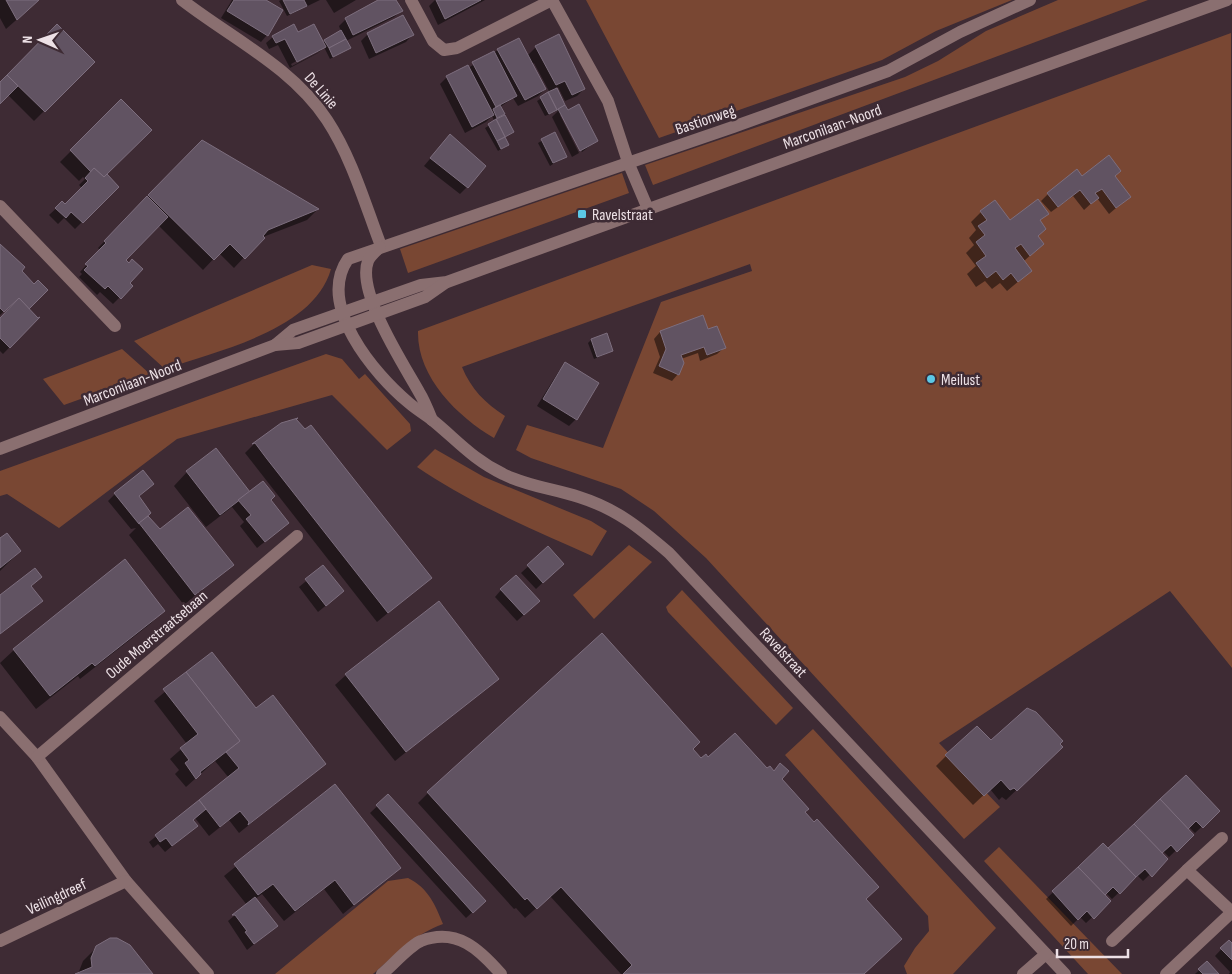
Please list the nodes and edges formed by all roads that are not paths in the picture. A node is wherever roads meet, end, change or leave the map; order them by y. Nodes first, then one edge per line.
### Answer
1 (182, 0) edge
2 (411, 0) edge
3 (552, 0) edge
4 (1030, 0) edge
5 (1227, 0) edge
6 (628, 162) junction
7 (0, 206) edge
8 (648, 209) junction
9 (381, 246) junction
10 (447, 282) junction
11 (373, 302) junction
12 (342, 313) junction
13 (377, 315) junction
14 (348, 325) junction
15 (116, 326) dead end
16 (274, 345) junction
17 (432, 420) junction
18 (0, 449) edge
19 (297, 536) dead end
20 (0, 717) edge
21 (37, 757) junction
22 (1222, 838) dead end
23 (1187, 870) junction
24 (126, 881) junction
25 (1232, 912) edge
26 (0, 941) edge
27 (1112, 942) dead end
28 (1046, 954) junction
29 (208, 974) edge
30 (382, 974) edge
31 (501, 974) edge
32 (1022, 974) edge
33 (1066, 974) edge
34 (1166, 974) edge

1 - 9 street, De Linie
2 - 3 street
3 - 6 street
4 - 6 street, Bastionweg
5 - 8 street, Marconilaan-Noord
6 - 8 street
6 - 9 street, Bastionweg
7 - 15 street
8 - 10 street, Marconilaan-Noord
9 - 11 street
9 - 12 street, Bastionweg
10 - 11 street, Marconilaan-Noord
10 - 13 street, Marconilaan-Noord
11 - 12 street, Marconilaan-Noord
11 - 13 street, Ravelstraat
12 - 14 street, Bastionweg
12 - 16 street, Marconilaan-Noord
13 - 14 street, Marconilaan-Noord
13 - 17 street, Ravelstraat
14 - 16 street, Marconilaan-Noord
14 - 17 street, Ravelstraat
16 - 18 street, Marconilaan-Noord
17 - 28 street, Ravelstraat
19 - 21 street, Oude Moerstraatsebaan
20 - 21 street
21 - 24 street
22 - 23 street
23 - 25 street
23 - 27 street
24 - 26 street, Veilingdreef
24 - 29 street
25 - 34 street
28 - 32 street
28 - 33 street, Ravelstraat
30 - 31 street

